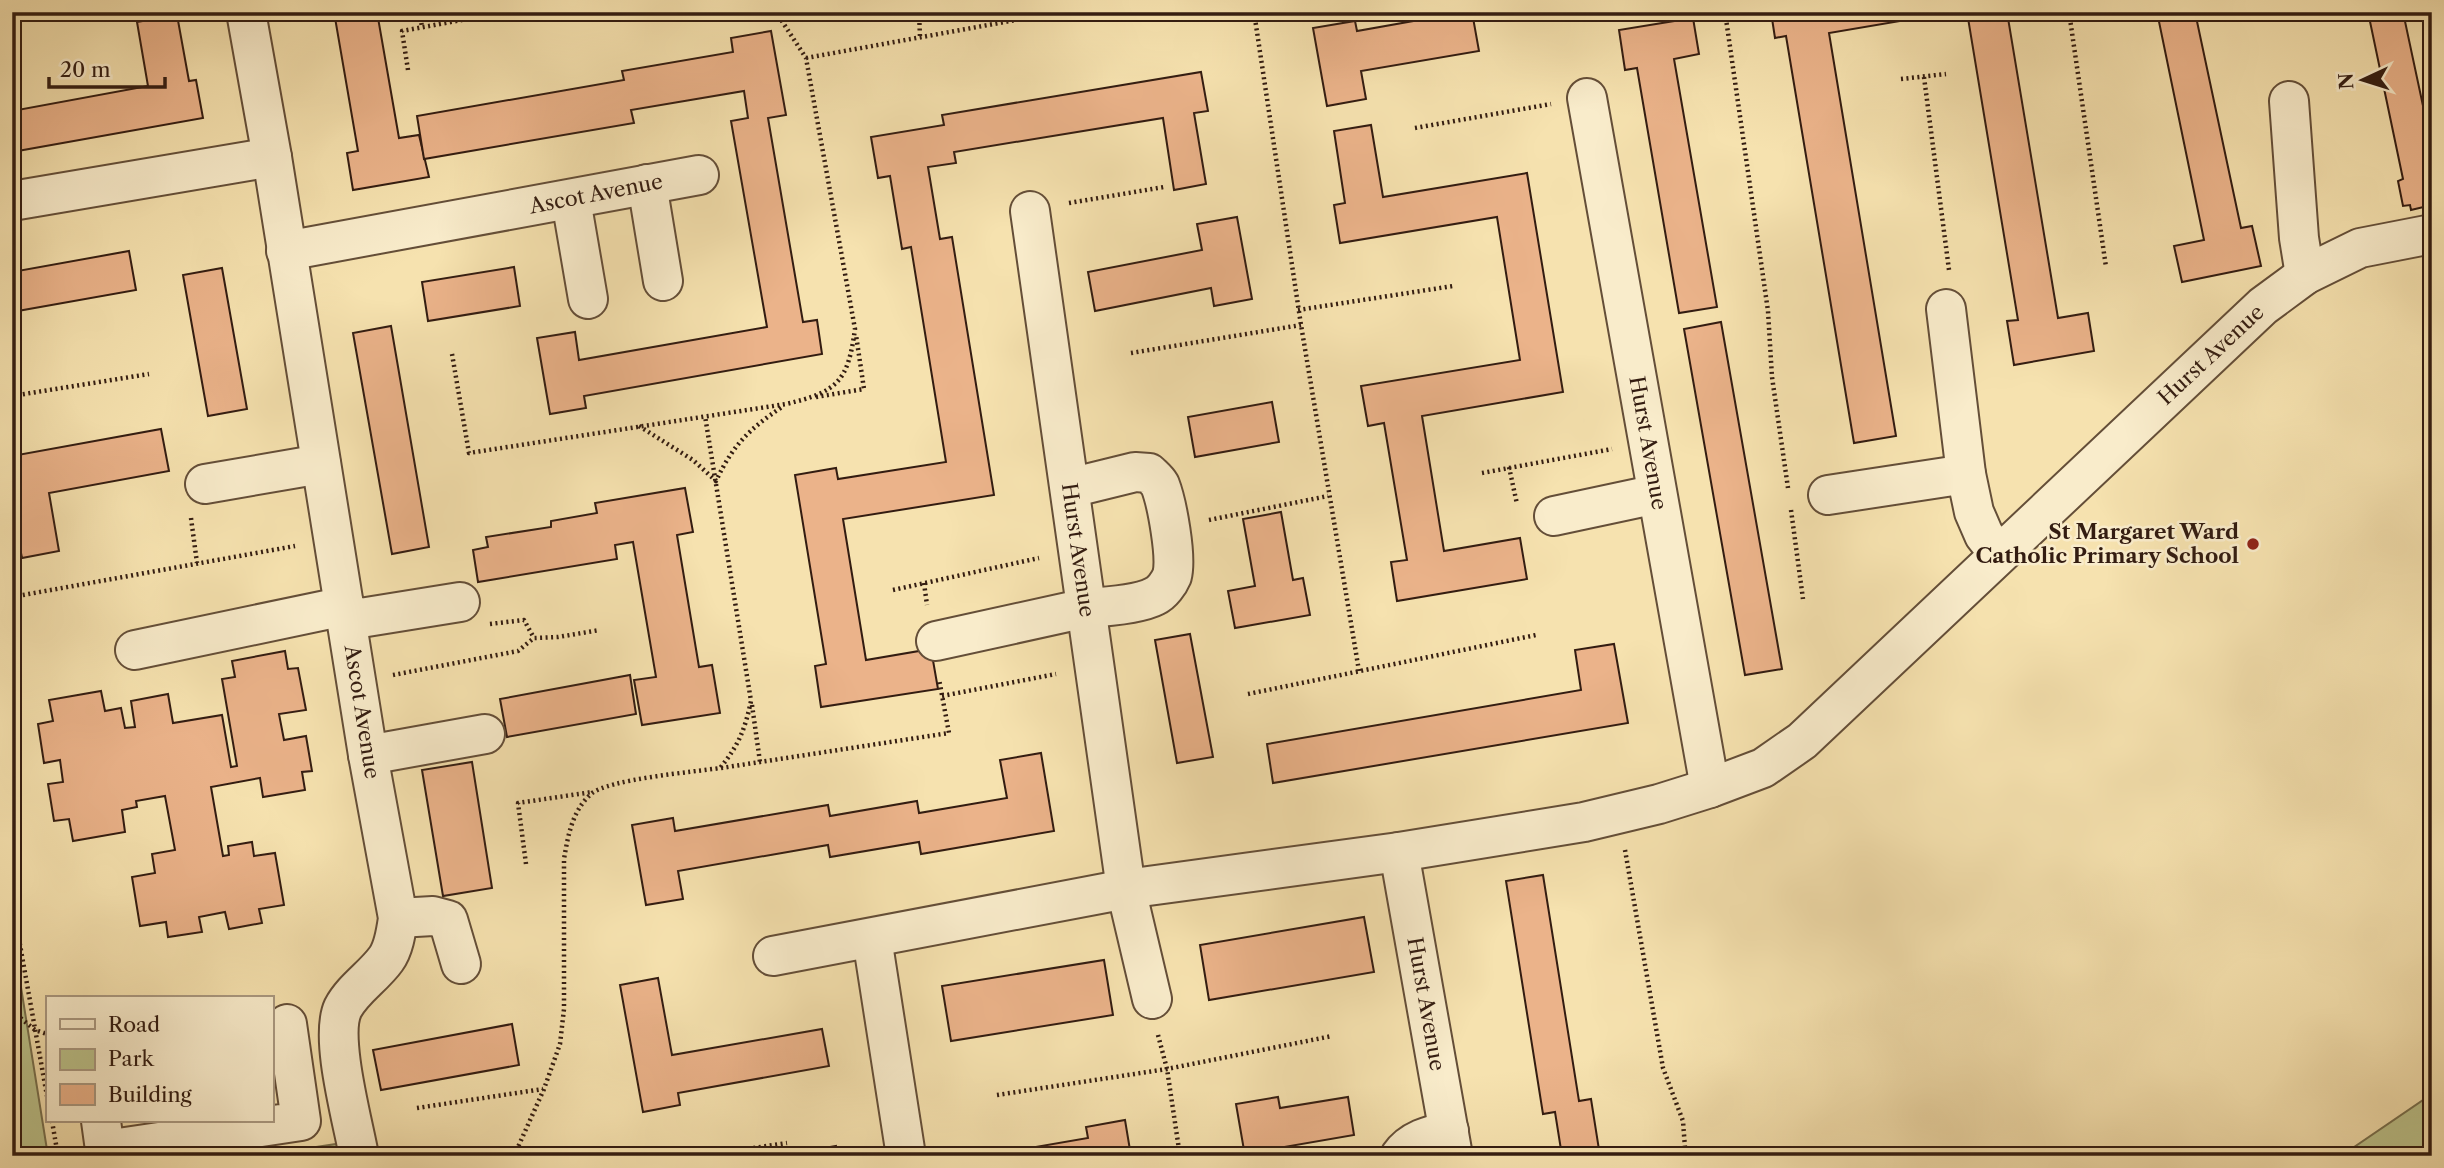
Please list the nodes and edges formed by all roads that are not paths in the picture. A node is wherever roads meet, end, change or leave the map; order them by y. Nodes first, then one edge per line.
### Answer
1 (246, 12) edge
2 (1587, 98) road end
3 (2289, 101) dead end
4 (271, 157) junction
5 (699, 175) dead end
6 (647, 184) junction
7 (571, 200) junction
8 (12, 201) edge
9 (1030, 211) road end
10 (2432, 234) edge
11 (286, 251) junction
12 (2305, 275) junction
13 (663, 281) dead end
14 (589, 299) dead end
15 (1946, 309) road end
16 (321, 464) junction
17 (1966, 474) junction
18 (205, 484) dead end
19 (1070, 488) junction
20 (1657, 494) junction
21 (1828, 495) dead end
22 (1555, 516) dead end
23 (1998, 554) junction
24 (460, 602) dead end
25 (1086, 608) junction
26 (346, 613) junction
27 (934, 639) road end
28 (135, 650) dead end
29 (485, 734) dead end
30 (368, 755) junction
31 (1710, 788) junction
32 (1399, 852) junction
33 (1126, 889) junction
34 (398, 918) junction
35 (872, 938) junction
36 (773, 956) dead end
37 (461, 964) dead end
38 (1152, 999) dead end
39 (343, 1007) junction
40 (279, 1025) edge
41 (101, 1122) edge
42 (1451, 1143) edge
43 (359, 1156) edge
44 (906, 1156) edge
45 (1400, 1156) edge

1 - 4 street, Ascot Avenue
2 - 20 street, Hurst Avenue
3 - 12 street
4 - 8 street
4 - 11 street, Ascot Avenue
5 - 6 street, Ascot Avenue
6 - 7 street, Ascot Avenue
6 - 13 street
7 - 11 street, Ascot Avenue
7 - 14 street
9 - 19 street, Hurst Avenue
10 - 12 street, Hurst Avenue
11 - 16 street, Ascot Avenue
12 - 23 street, Hurst Avenue
15 - 17 street
16 - 18 street
16 - 26 street, Ascot Avenue
17 - 21 street
17 - 23 street
19 - 25 street, Hurst Avenue
19 - 25 street
20 - 22 street
20 - 31 street, Hurst Avenue
23 - 31 street, Hurst Avenue
24 - 26 street
25 - 27 street
25 - 33 street, Hurst Avenue
26 - 28 street
26 - 30 street, Ascot Avenue
29 - 30 street
30 - 34 street, Ascot Avenue
31 - 32 street, Hurst Avenue
32 - 33 street, Hurst Avenue
32 - 42 street, Hurst Avenue
33 - 35 street, Hurst Avenue
33 - 38 street
34 - 37 street
34 - 39 street, Ascot Avenue
35 - 36 street, Hurst Avenue
35 - 44 street
39 - 40 street
39 - 43 street
40 - 41 street
42 - 45 street

